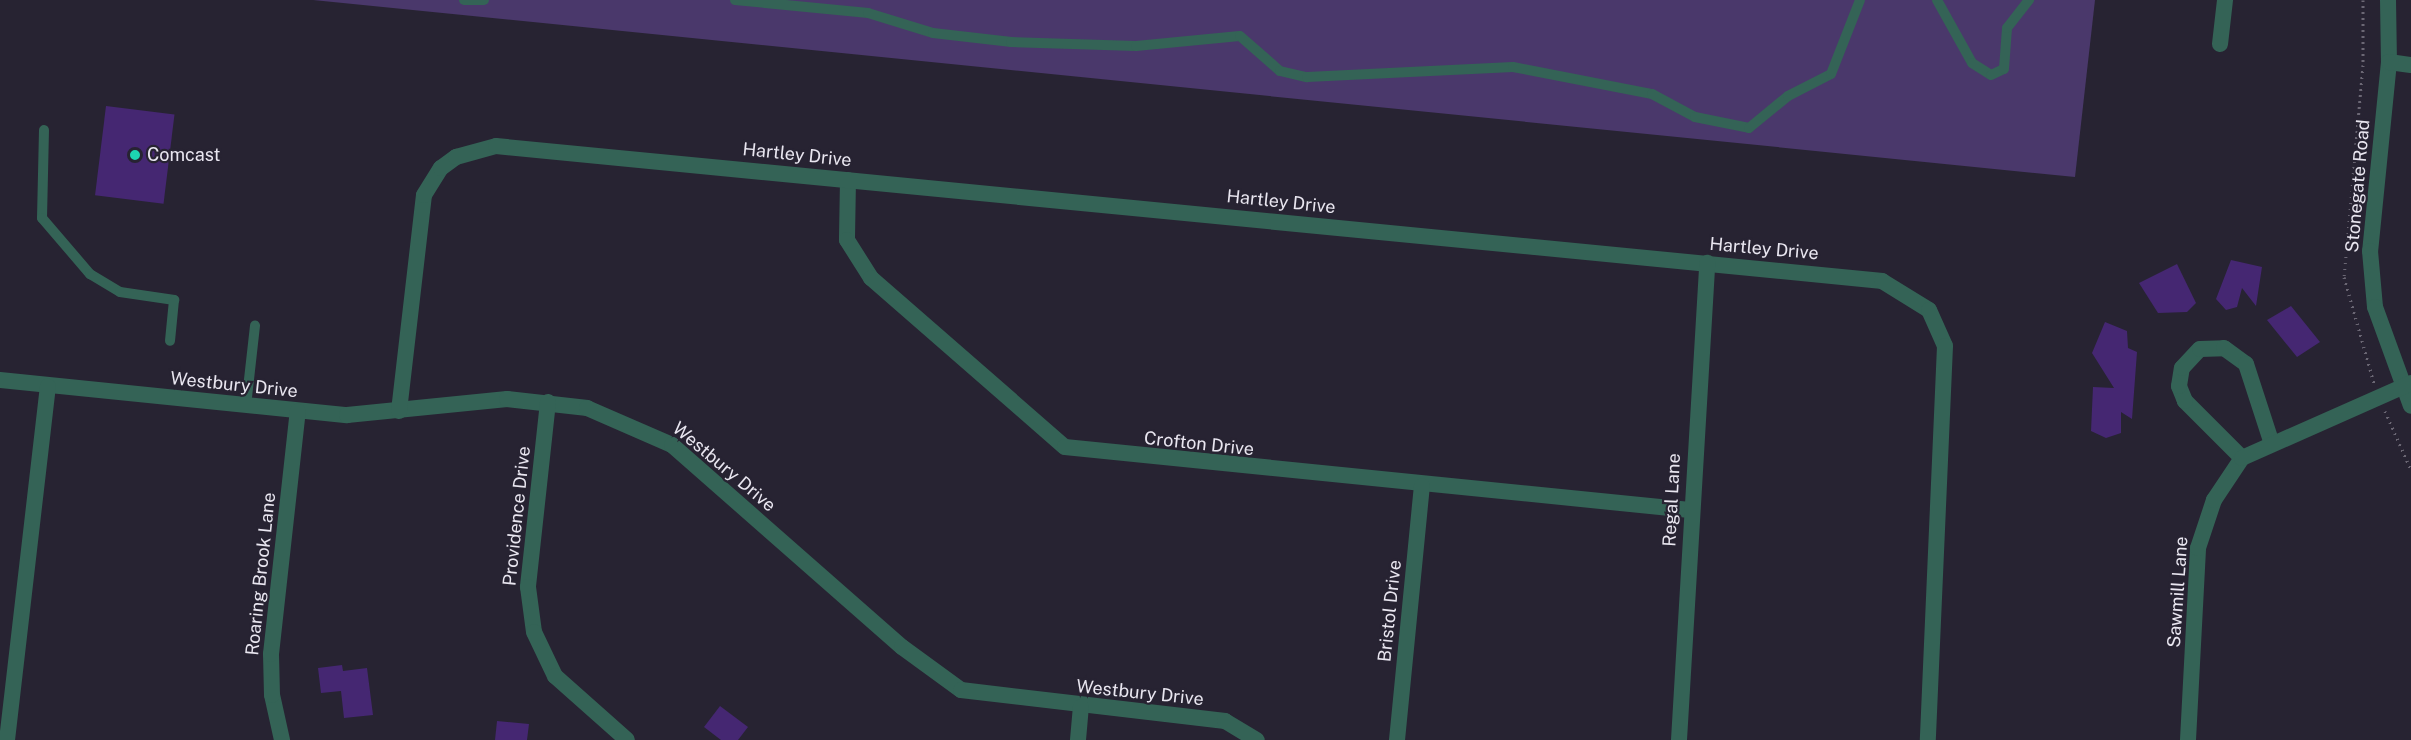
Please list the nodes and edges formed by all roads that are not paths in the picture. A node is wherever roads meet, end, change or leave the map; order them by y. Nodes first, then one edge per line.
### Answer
1 (464, 0) edge
2 (484, 0) edge
3 (735, 0) edge
4 (1860, 0) edge
5 (1937, 0) edge
6 (2029, 0) edge
7 (2225, 0) edge
8 (2388, 0) edge
9 (2220, 44) dead end
10 (2389, 62) junction
11 (2411, 65) edge
12 (44, 129) dead end
13 (848, 180) junction
14 (1707, 264) junction
15 (255, 326) dead end
16 (170, 341) dead end
17 (0, 380) edge
18 (2407, 384) edge
19 (48, 386) junction
20 (548, 402) junction
21 (246, 406) junction
22 (2411, 406) edge
23 (298, 411) junction
24 (399, 411) junction
25 (2271, 441) junction
26 (2242, 458) junction
27 (1422, 486) junction
28 (1690, 510) junction
29 (1081, 707) junction
30 (7, 740) edge
31 (282, 740) edge
32 (627, 740) edge
33 (1078, 740) edge
34 (1257, 740) edge
35 (1397, 740) edge
36 (1679, 740) edge
37 (1929, 740) edge
38 (2188, 740) edge

1 - 2 lane
3 - 4 lane
5 - 6 lane
7 - 9 street
8 - 10 street, Stonegate Road
10 - 11 street
10 - 18 street, Stonegate Road
12 - 16 lane
13 - 14 street, Hartley Drive
13 - 24 street, Hartley Drive
13 - 27 street, Crofton Drive
14 - 28 street, Regal Lane
14 - 37 street, Hartley Drive
15 - 21 lane
17 - 19 street, Westbury Drive
18 - 22 street, Stonegate Road
18 - 25 street, Sawmill Lane
19 - 21 street, Westbury Drive
19 - 30 street
20 - 24 street, Westbury Drive
20 - 29 street, Westbury Drive
20 - 32 street, Providence Drive
21 - 23 street, Westbury Drive
23 - 24 street, Westbury Drive
23 - 31 street, Roaring Brook Lane
25 - 26 street, Sawmill Lane
25 - 26 street
26 - 38 street, Sawmill Lane
27 - 28 street, Crofton Drive
27 - 35 street, Bristol Drive
28 - 36 street, Regal Lane
29 - 33 street
29 - 34 street, Westbury Drive

